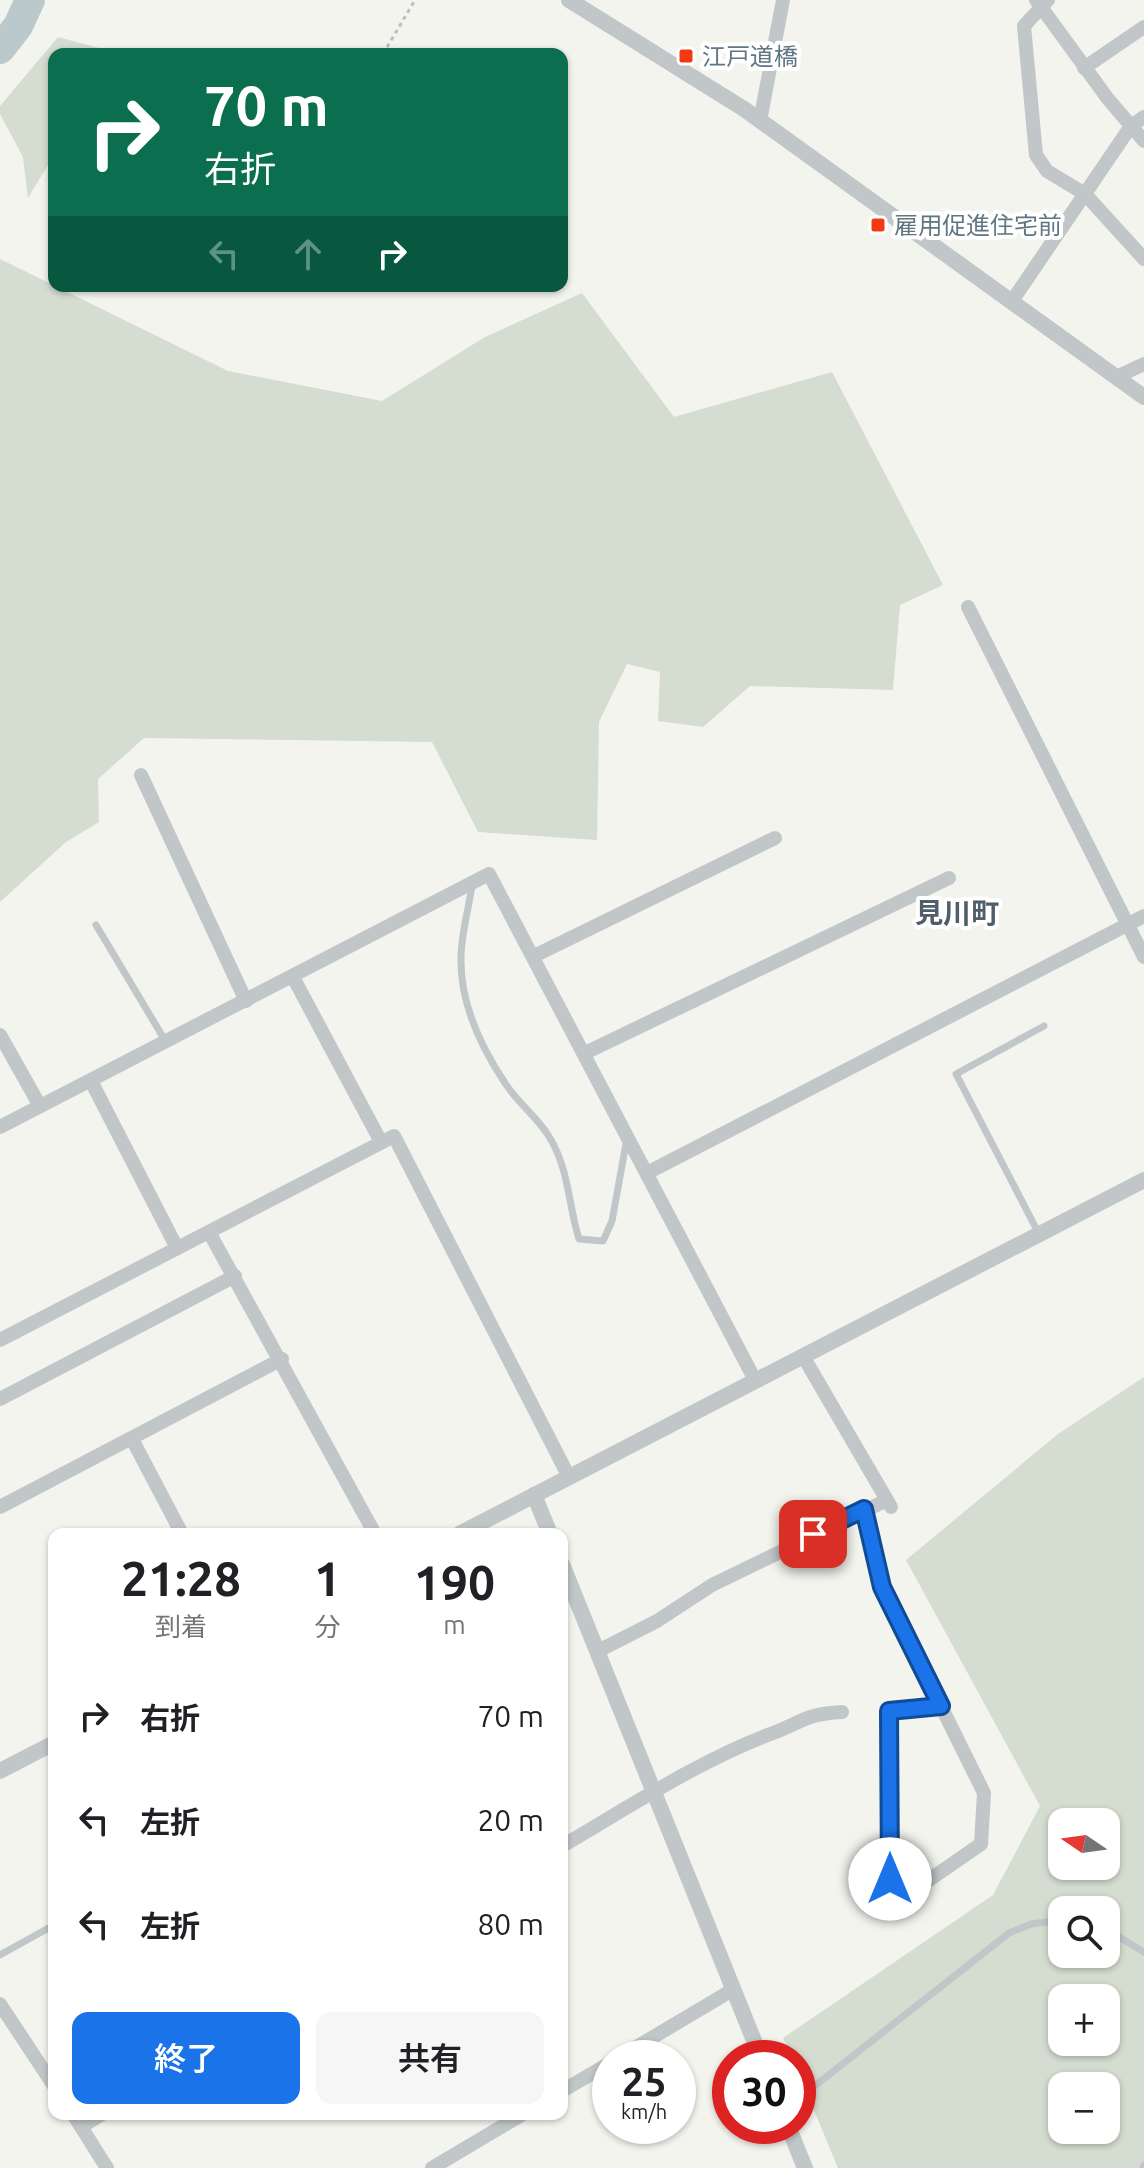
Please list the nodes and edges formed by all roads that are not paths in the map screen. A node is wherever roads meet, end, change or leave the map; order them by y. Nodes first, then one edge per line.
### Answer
1 (569, 0) edge
2 (783, 0) edge
3 (1041, 2) edge
4 (1144, 27) edge
5 (1084, 68) junction
6 (1144, 117) edge
7 (760, 121) junction
8 (1131, 126) junction
9 (1144, 141) edge
10 (1085, 194) junction
11 (1144, 259) edge
12 (1012, 301) junction
13 (1144, 364) edge
14 (1116, 377) junction
15 (1144, 397) edge
16 (968, 607) dead end
17 (141, 775) dead end
18 (775, 838) dead end
19 (949, 878) dead end
20 (473, 882) junction
21 (1144, 916) edge
22 (96, 925) dead end
23 (1127, 925) junction
24 (534, 956) junction
25 (1144, 957) edge
26 (293, 977) junction
27 (246, 1001) junction
28 (1044, 1026) dead end
29 (0, 1035) edge
30 (166, 1042) junction
31 (585, 1053) junction
32 (91, 1081) junction
33 (40, 1106) junction
34 (0, 1127) edge
35 (627, 1136) junction
36 (381, 1142) junction
37 (647, 1173) junction
38 (1144, 1180) edge
39 (209, 1232) junction
40 (1039, 1234) junction
41 (177, 1248) junction
42 (235, 1276) junction
43 (0, 1340) edge
44 (803, 1356) junction
45 (282, 1359) junction
46 (755, 1380) junction
47 (0, 1399) edge
48 (132, 1439) junction
49 (569, 1477) junction
50 (534, 1495) junction
51 (0, 1507) edge
52 (864, 1509) junction
53 (179, 1528) edge
54 (372, 1528) edge
55 (471, 1528) edge
56 (548, 1528) edge
57 (568, 1578) edge
58 (598, 1651) junction
59 (941, 1706) junction
60 (842, 1712) dead end
61 (48, 1746) edge
62 (0, 1771) edge
63 (654, 1792) junction
64 (568, 1842) edge
65 (1048, 1922) edge
66 (48, 1928) edge
67 (1120, 1937) edge
68 (1144, 1952) edge
69 (0, 1955) edge
70 (734, 1989) junction
71 (0, 2004) edge
72 (648, 2040) edge
73 (754, 2040) edge
74 (592, 2074) edge
75 (48, 2077) edge
76 (816, 2085) edge
77 (568, 2088) edge
78 (77, 2120) edge
79 (513, 2120) edge
80 (795, 2144) edge
81 (107, 2168) edge
82 (432, 2168) edge
83 (805, 2168) edge

1 - 7 street
2 - 7 street
3 - 5 street
3 - 10 street
4 - 5 street
5 - 8 street
6 - 8 street
7 - 12 street
8 - 9 street
8 - 10 street
10 - 11 street
10 - 12 street
12 - 14 street
13 - 14 street
14 - 15 street
16 - 23 street
17 - 27 street
18 - 24 street
19 - 31 street
20 - 24 street
20 - 26 street
20 - 35 lane
21 - 23 street
22 - 30 lane
23 - 25 street
23 - 37 street
24 - 31 street
26 - 27 street
26 - 36 street
27 - 30 street
28 - 40 lane
29 - 33 street
30 - 32 street
31 - 35 street
32 - 33 street
32 - 41 street
33 - 34 street
35 - 37 street
36 - 39 street
36 - 49 street
37 - 46 street
38 - 40 street
39 - 41 street
39 - 42 street
40 - 44 street
41 - 43 street
42 - 45 street
42 - 47 street
44 - 46 street
44 - 52 street
45 - 48 street
45 - 54 street
46 - 49 street
48 - 51 street
48 - 53 street
49 - 50 street
50 - 55 street
50 - 56 street
52 - 58 street
52 - 59 street
57 - 58 street
58 - 63 street
59 - 59 street
60 - 63 street
61 - 62 street
63 - 64 street
63 - 70 street
65 - 76 lane
66 - 69 lane
67 - 68 lane
70 - 72 street
70 - 73 street
71 - 75 street
74 - 77 street
78 - 81 street
79 - 82 street
80 - 83 street

